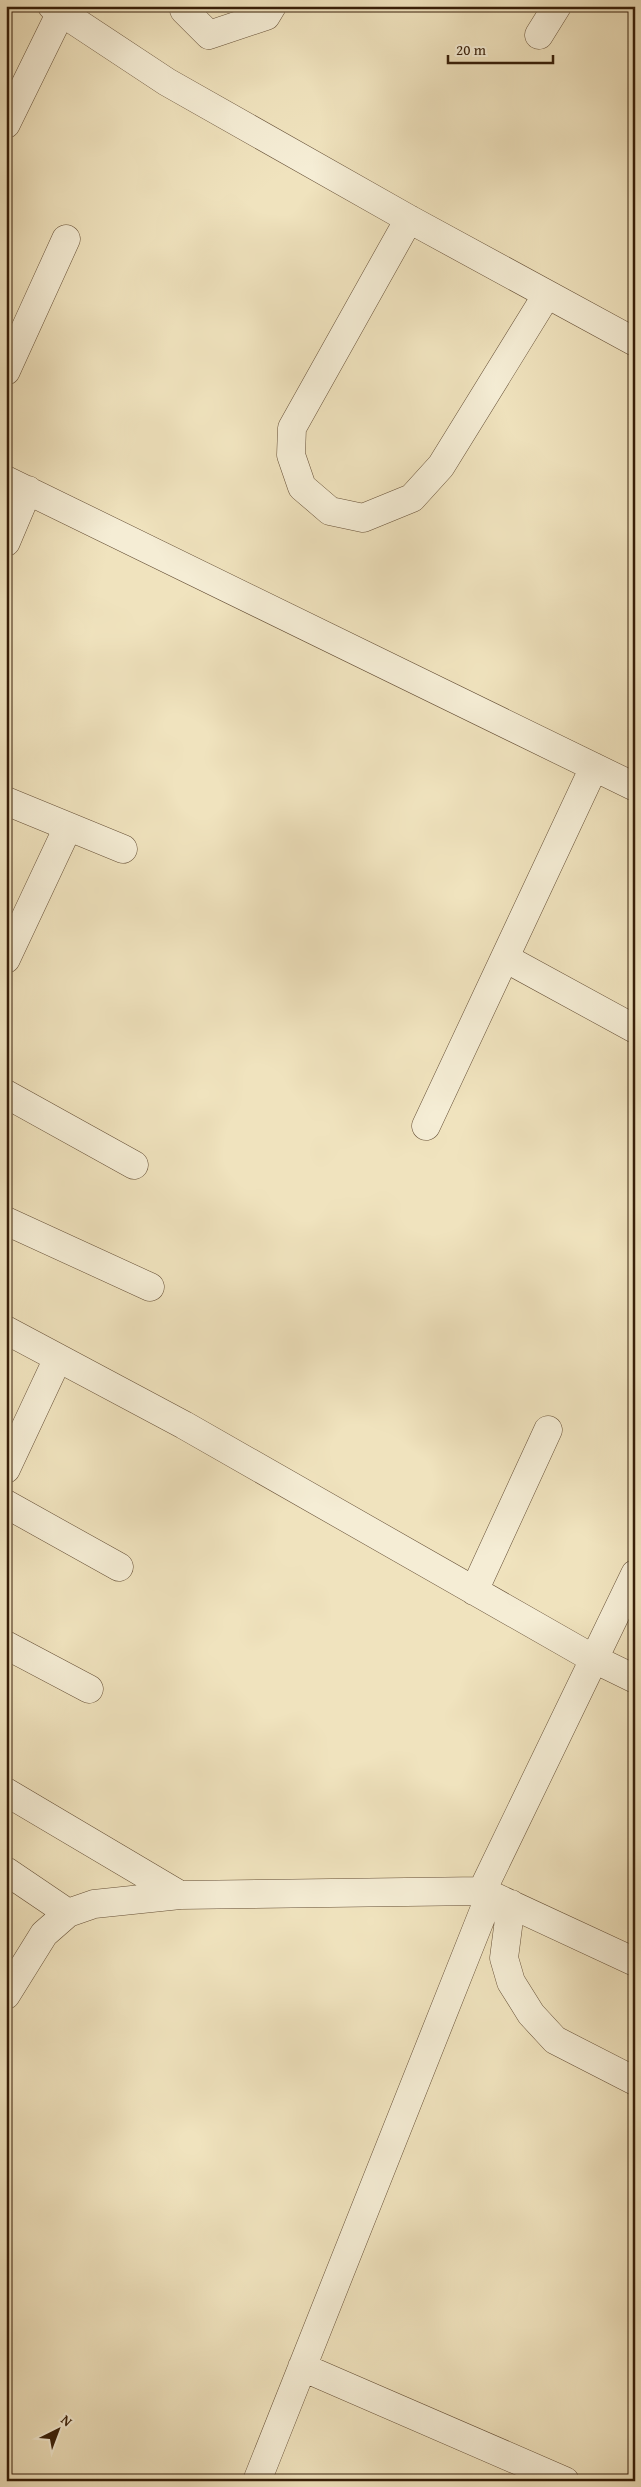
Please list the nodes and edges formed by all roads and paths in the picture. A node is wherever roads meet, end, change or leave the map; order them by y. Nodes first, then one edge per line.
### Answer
1 (183, 6) edge
2 (272, 6) edge
3 (557, 6) edge
4 (57, 9) edge
5 (539, 35) dead end
6 (6, 124) edge
7 (409, 220) junction
8 (66, 239) dead end
9 (546, 296) junction
10 (635, 342) edge
11 (6, 372) edge
12 (17, 485) edge
13 (6, 542) edge
14 (594, 767) junction
15 (635, 787) edge
16 (6, 801) edge
17 (68, 827) junction
18 (123, 849) dead end
19 (505, 958) junction
20 (6, 959) edge
21 (635, 1028) edge
22 (6, 1094) edge
23 (426, 1126) dead end
24 (134, 1164) dead end
25 (6, 1221) edge
26 (150, 1287) dead end
27 (6, 1330) edge
28 (58, 1358) junction
29 (548, 1430) dead end
30 (6, 1469) edge
31 (6, 1504) edge
32 (119, 1567) dead end
33 (635, 1574) edge
34 (474, 1591) junction
35 (6, 1645) edge
36 (594, 1659) junction
37 (635, 1679) edge
38 (89, 1689) dead end
39 (6, 1792) edge
40 (6, 1871) edge
41 (180, 1895) junction
42 (494, 1897) junction
43 (68, 1913) junction
44 (635, 1962) edge
45 (6, 1995) edge
46 (635, 2081) edge
47 (302, 2367) junction
48 (257, 2481) edge
49 (565, 2481) edge

1 - 2 street
3 - 5 street
4 - 6 street
4 - 7 street
7 - 9 street
7 - 9 street
8 - 11 street
9 - 10 street
12 - 13 street
12 - 14 street
14 - 15 street
14 - 19 street
16 - 17 street
17 - 18 street
17 - 20 street
19 - 21 street
19 - 23 street
22 - 24 street
25 - 26 street
27 - 28 street
28 - 30 street
28 - 34 street
29 - 34 street
31 - 32 street
33 - 36 street
34 - 36 street
35 - 38 street
36 - 37 street
36 - 42 street
39 - 41 street
40 - 43 street
41 - 42 street
41 - 43 street
42 - 44 street
42 - 46 street
42 - 47 street
43 - 45 street
47 - 48 street
47 - 49 street

